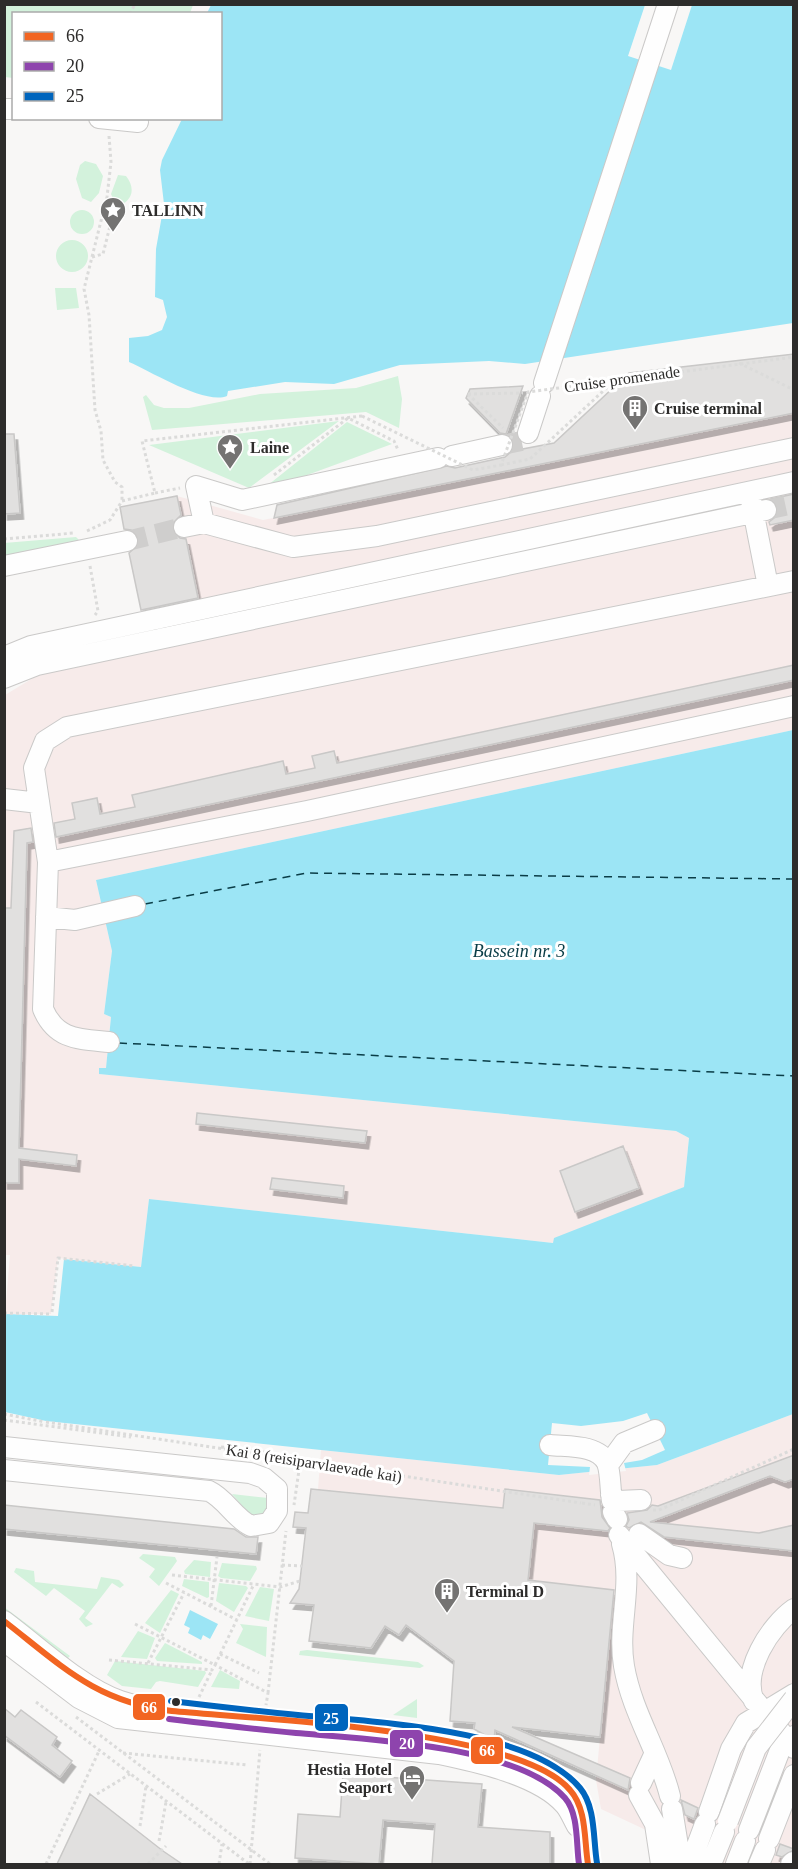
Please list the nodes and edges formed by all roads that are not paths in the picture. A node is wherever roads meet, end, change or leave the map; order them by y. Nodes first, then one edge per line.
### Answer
1 (668, 4) edge
2 (115, 120) edge
3 (138, 122) dead end
4 (794, 448) edge
5 (794, 482) edge
6 (749, 491) junction
7 (760, 511) junction
8 (204, 523) junction
9 (184, 527) tunnel mouth
10 (127, 541) tunnel mouth
11 (4, 566) edge
12 (794, 581) edge
13 (768, 586) junction
14 (6, 667) edge
15 (794, 706) edge
16 (6, 794) edge
17 (39, 803) junction
18 (48, 862) junction
19 (135, 906) dead end
20 (46, 917) junction
21 (109, 1042) dead end
22 (655, 1430) dead end
23 (550, 1445) dead end
24 (4, 1447) edge
25 (608, 1465) junction
26 (4, 1470) edge
27 (645, 1505) road end
28 (613, 1512) junction
29 (639, 1534) dead end
30 (682, 1558) dead end
31 (794, 1609) edge
32 (4, 1621) edge
33 (4, 1641) edge
34 (26, 1655) junction
35 (69, 1670) junction
36 (794, 1694) edge
37 (794, 1699) edge
38 (758, 1706) junction
39 (422, 1737) junction
40 (792, 1737) edge
41 (398, 1750) junction
42 (654, 1755) junction
43 (794, 1775) edge
44 (583, 1836) junction
45 (764, 1851) edge
46 (588, 1864) edge
47 (661, 1864) edge
48 (681, 1864) edge
49 (690, 1864) edge
50 (711, 1864) edge
51 (736, 1864) edge

1 - 8 street
2 - 3 street
4 - 8 street
5 - 6 street
6 - 7 street
6 - 14 street
7 - 13 street
7 - 14 street
8 - 9 street
10 - 11 street
12 - 13 street
13 - 17 street
15 - 18 street
16 - 17 street
17 - 18 street
18 - 20 street
19 - 20 street
20 - 21 street
22 - 25 street
23 - 25 street
24 - 26 street
25 - 28 street
27 - 28 street
28 - 38 street
28 - 42 street
29 - 30 street
31 - 38 street
32 - 35 street
33 - 34 street
34 - 35 street
34 - 41 street
35 - 39 street
36 - 38 street
37 - 50 street, bridge
38 - 40 street
38 - 49 street
39 - 41 street
39 - 44 street
40 - 51 street
41 - 44 street
42 - 47 street
42 - 48 street
43 - 45 street
44 - 46 street

